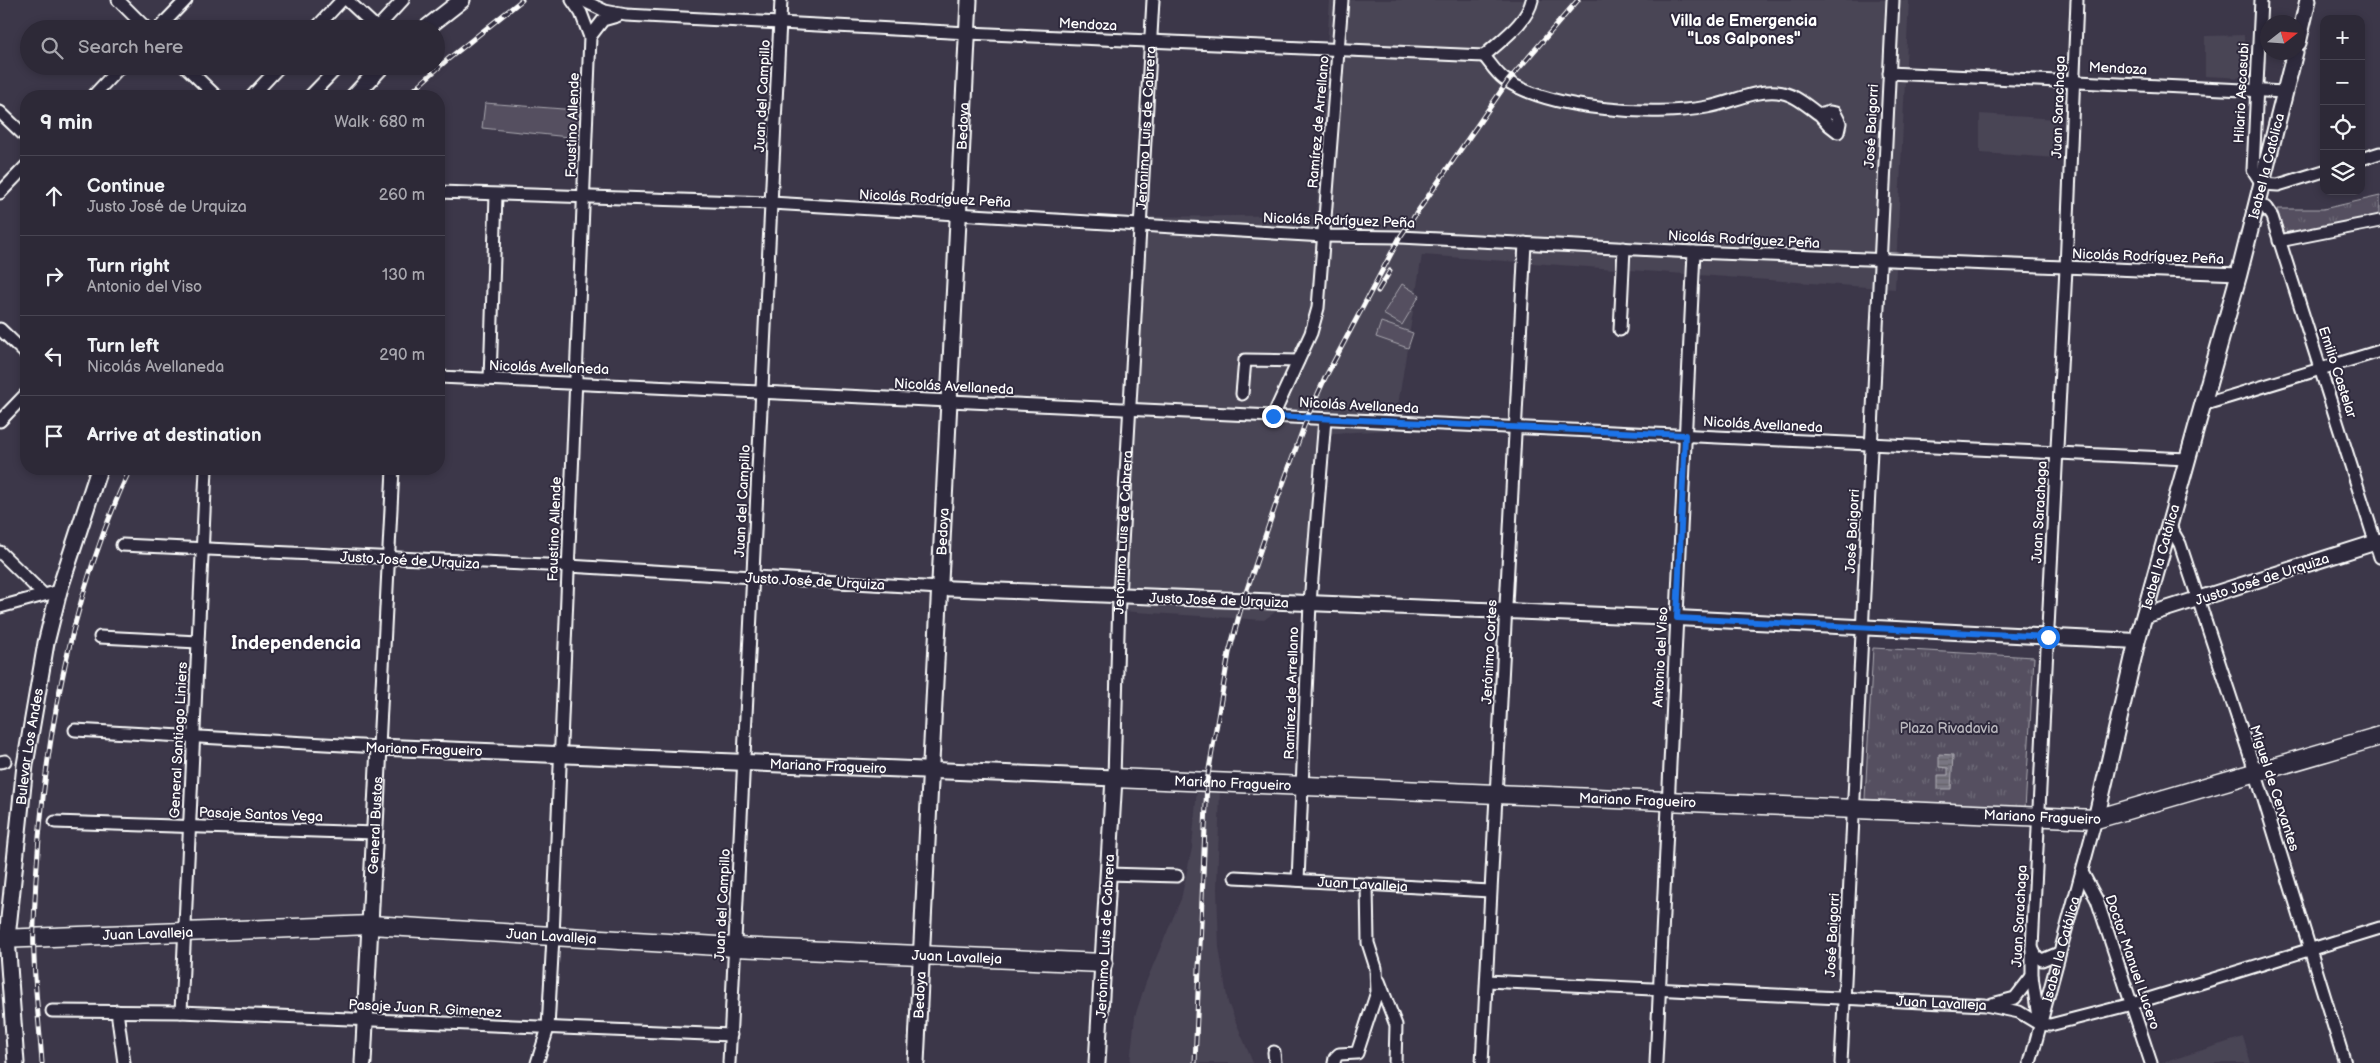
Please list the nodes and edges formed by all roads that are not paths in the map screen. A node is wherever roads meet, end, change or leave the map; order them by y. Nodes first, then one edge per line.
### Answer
1 (118, 0) edge
2 (186, 0) edge
3 (342, 0) edge
4 (347, 0) edge
5 (403, 0) edge
6 (462, 0) edge
7 (572, 0) edge
8 (582, 0) edge
9 (781, 0) edge
10 (969, 0) edge
11 (1153, 0) edge
12 (1342, 0) edge
13 (1893, 0) edge
14 (2076, 0) edge
15 (2261, 0) edge
16 (2308, 0) edge
17 (1531, 5) edge
18 (626, 14) junction
19 (2305, 15) edge
20 (138, 20) edge
21 (167, 20) edge
22 (323, 20) edge
23 (368, 20) edge
24 (384, 20) edge
25 (436, 20) edge
26 (780, 23) junction
27 (968, 33) junction
28 (590, 37) junction
29 (1152, 42) junction
30 (1339, 50) junction
31 (1484, 56) junction
32 (2293, 60) edge
33 (1889, 73) junction
34 (115, 75) edge
35 (194, 75) edge
36 (272, 75) edge
37 (330, 75) edge
38 (374, 75) edge
39 (2074, 81) junction
40 (2256, 89) junction
41 (102, 90) edge
42 (210, 90) edge
43 (258, 90) edge
44 (316, 90) edge
45 (360, 90) edge
46 (2285, 92) junction
47 (0, 112) edge
48 (1820, 115) dead end
49 (20, 131) edge
50 (2380, 153) edge
51 (2365, 158) edge
52 (20, 172) edge
53 (2320, 172) edge
54 (2262, 184) junction
55 (445, 192) edge
56 (0, 193) edge
57 (496, 195) junction
58 (584, 197) junction
59 (2258, 202) junction
60 (772, 203) junction
61 (959, 214) junction
62 (2380, 221) edge
63 (1140, 225) junction
64 (1324, 236) junction
65 (2279, 241) junction
66 (1525, 243) junction
67 (1624, 248) junction
68 (1694, 252) junction
69 (1879, 260) junction
70 (2066, 268) junction
71 (2238, 274) junction
72 (0, 329) edge
73 (1620, 330) dead end
74 (20, 348) edge
75 (2380, 351) edge
76 (1298, 361) junction
77 (2322, 369) junction
78 (445, 377) edge
79 (490, 379) junction
80 (575, 382) junction
81 (762, 392) junction
82 (1242, 394) dead end
83 (20, 400) edge
84 (949, 401) junction
85 (2202, 405) junction
86 (1132, 410) junction
87 (1273, 416) junction
88 (1325, 419) junction
89 (0, 421) edge
90 (1516, 428) junction
91 (1685, 435) junction
92 (1872, 444) junction
93 (2057, 452) junction
94 (2187, 459) junction
95 (97, 475) edge
96 (206, 475) edge
97 (393, 475) edge
98 (2169, 525) junction
99 (2378, 542) edge
100 (122, 545) dead end
101 (202, 549) junction
102 (0, 552) edge
103 (2380, 557) edge
104 (389, 559) junction
105 (568, 566) junction
106 (753, 578) junction
107 (940, 588) junction
108 (59, 591) junction
109 (43, 594) junction
110 (1120, 597) junction
111 (2197, 600) junction
112 (1310, 603) junction
113 (0, 607) edge
114 (1506, 611) junction
115 (2144, 616) junction
116 (1677, 618) junction
117 (1862, 628) junction
118 (100, 637) dead end
119 (2048, 637) junction
120 (2136, 641) junction
121 (198, 642) junction
122 (75, 730) dead end
123 (193, 736) junction
124 (2380, 736) edge
125 (379, 747) junction
126 (561, 754) junction
127 (744, 764) junction
128 (931, 770) junction
129 (2256, 774) junction
130 (1114, 778) junction
131 (1302, 785) junction
132 (1496, 794) junction
133 (1668, 802) junction
134 (1853, 810) junction
135 (2040, 819) junction
136 (2096, 819) junction
137 (55, 822) dead end
138 (188, 826) junction
139 (375, 833) junction
140 (2082, 872) junction
141 (1108, 874) junction
142 (1177, 876) dead end
143 (1235, 877) dead end
144 (1298, 880) junction
145 (1367, 886) junction
146 (1490, 891) junction
147 (370, 925) junction
148 (2380, 928) edge
149 (183, 932) junction
150 (553, 937) junction
151 (3, 938) edge
152 (735, 947) junction
153 (2032, 948) junction
154 (2310, 950) junction
155 (2059, 953) junction
156 (921, 955) junction
157 (1103, 963) junction
158 (2032, 976) junction
159 (1378, 977) junction
160 (1486, 981) junction
161 (1659, 989) junction
162 (1844, 998) junction
163 (2132, 1004) junction
164 (1985, 1005) junction
165 (52, 1011) dead end
166 (117, 1012) junction
167 (181, 1012) junction
168 (366, 1020) junction
169 (2039, 1024) junction
170 (548, 1028) junction
171 (731, 1035) junction
172 (16, 1063) edge
173 (124, 1063) edge
174 (363, 1063) edge
175 (537, 1063) edge
176 (729, 1063) edge
177 (916, 1063) edge
178 (1097, 1063) edge
179 (1334, 1063) edge
180 (1395, 1063) edge
181 (1482, 1063) edge
182 (1656, 1063) edge
183 (1841, 1063) edge
184 (2030, 1063) edge
185 (2151, 1063) edge
186 (2345, 1063) edge

1 - 20 street
2 - 21 street
3 - 22 street
4 - 23 street
5 - 24 street
6 - 25 main road
7 - 28 street, Faustino Allende
8 - 18 street, Mendoza
9 - 26 street, Juan del Campillo
10 - 27 main road, Bedoya
11 - 29 street, Jerónimo Luis de Cabrera
12 - 30 street, Ramírez de Arrellano
13 - 33 street, José Baigorri
14 - 39 street, Juan Sarachaga
15 - 40 street, Hilario Ascasubi
16 - 19 main road
17 - 31 street
18 - 26 street, Mendoza
18 - 28 street, Mendoza
26 - 27 street, Mendoza
26 - 60 street, Juan del Campillo
27 - 29 street, Mendoza
27 - 61 main road, Bedoya
28 - 58 street, Faustino Allende
29 - 30 street, Mendoza
29 - 63 street, Jerónimo Luis de Cabrera
30 - 31 street, Mendoza
30 - 64 street, Ramírez de Arrellano
31 - 48 street
32 - 46 main road, Isabel la Católica
33 - 39 street, Mendoza
33 - 69 street, José Baigorri
34 - 41 street
35 - 42 street
36 - 43 street
37 - 44 street
38 - 45 main road
39 - 40 street, Mendoza
39 - 70 street, Juan Sarachaga
40 - 46 street, Mendoza
40 - 54 street, Hilario Ascasubi
46 - 54 main road, Isabel la Católica
47 - 49 street
50 - 51 street
52 - 56 street
53 - 54 street
54 - 59 main road, Isabel la Católica
55 - 57 street, Nicolás Rodríguez Peña
57 - 58 street, Nicolás Rodríguez Peña
57 - 79 street
58 - 60 street, Nicolás Rodríguez Peña
58 - 80 street, Faustino Allende
59 - 65 street, Emilio Castelar
59 - 71 main road, Isabel la Católica
60 - 61 street, Nicolás Rodríguez Peña
60 - 81 street, Juan del Campillo
61 - 63 street, Nicolás Rodríguez Peña
61 - 84 main road, Bedoya
62 - 65 street
63 - 64 street, Nicolás Rodríguez Peña
63 - 86 street, Jerónimo Luis de Cabrera
64 - 66 street, Nicolás Rodríguez Peña
64 - 76 street, Ramírez de Arrellano
65 - 77 street, Emilio Castelar
66 - 67 street, Nicolás Rodríguez Peña
66 - 90 street, Jerónimo Cortes
67 - 68 street, Nicolás Rodríguez Peña
67 - 73 street
68 - 69 street, Nicolás Rodríguez Peña
68 - 91 street, Antonio del Viso
69 - 70 street, Nicolás Rodríguez Peña
69 - 92 street, José Baigorri
70 - 71 street, Nicolás Rodríguez Peña
70 - 93 street, Juan Sarachaga
71 - 85 main road, Isabel la Católica
72 - 74 street
75 - 77 street
76 - 82 street
76 - 87 street, Ramírez de Arrellano
77 - 85 street
77 - 99 street, Emilio Castelar
78 - 79 street, Nicolás Avellaneda
79 - 80 street, Nicolás Avellaneda
80 - 81 street, Nicolás Avellaneda
80 - 105 street, Faustino Allende
81 - 84 street, Nicolás Avellaneda
81 - 106 street, Juan del Campillo
83 - 89 street
84 - 86 street, Nicolás Avellaneda
84 - 107 main road, Bedoya
85 - 94 main road, Isabel la Católica
86 - 87 street, Nicolás Avellaneda
86 - 110 street, Jerónimo Luis de Cabrera
87 - 88 street, Nicolás Avellaneda
88 - 90 street, Nicolás Avellaneda
88 - 112 street, Ramírez de Arrellano
90 - 91 street, Nicolás Avellaneda
90 - 114 street, Jerónimo Cortes
91 - 92 street, Nicolás Avellaneda
91 - 116 street, Antonio del Viso
92 - 93 street, Nicolás Avellaneda
92 - 117 street, José Baigorri
93 - 94 street, Nicolás Avellaneda
93 - 119 street, Juan Sarachaga
94 - 98 main road, Isabel la Católica
95 - 108 main road, Bulevar Los Andes
96 - 101 street, General Santiago Liniers
97 - 104 street, General Bustos
98 - 111 street, Miguel de Cervantes
98 - 115 main road, Isabel la Católica
99 - 103 street, Emilio Castelar
99 - 111 street, Justo José de Urquiza
100 - 101 street, Justo José de Urquiza
101 - 104 street, Justo José de Urquiza
101 - 121 street, General Santiago Liniers
102 - 109 street
104 - 105 street, Justo José de Urquiza
104 - 125 street, General Bustos
105 - 106 street, Justo José de Urquiza
105 - 126 street, Faustino Allende
106 - 107 street, Justo José de Urquiza
106 - 127 street, Juan del Campillo
107 - 110 street, Justo José de Urquiza
107 - 128 main road, Bedoya
108 - 109 street
108 - 151 main road, Bulevar Los Andes
109 - 113 street
110 - 112 street, Justo José de Urquiza
110 - 130 street, Jerónimo Luis de Cabrera
111 - 115 street, Justo José de Urquiza
111 - 129 street, Miguel de Cervantes
112 - 114 street, Justo José de Urquiza
112 - 131 street, Ramírez de Arrellano
114 - 116 street, Justo José de Urquiza
114 - 132 street, Jerónimo Cortes
115 - 120 main road, Isabel la Católica
116 - 117 street, Justo José de Urquiza
116 - 133 street, Antonio del Viso
117 - 119 street, Justo José de Urquiza
117 - 134 street, José Baigorri
118 - 121 street
119 - 120 street, Justo José de Urquiza
119 - 135 street, Juan Sarachaga
120 - 136 main road, Isabel la Católica
121 - 123 street, General Santiago Liniers
122 - 123 street, Mariano Fragueiro
123 - 125 street, Mariano Fragueiro
123 - 138 street, General Santiago Liniers
124 - 129 main road, Mariano Fragueiro
125 - 126 main road, Mariano Fragueiro
125 - 139 main road, General Bustos
126 - 127 main road, Mariano Fragueiro
126 - 150 street, Faustino Allende
127 - 128 main road, Mariano Fragueiro
127 - 152 street, Juan del Campillo
128 - 130 main road, Mariano Fragueiro
128 - 156 main road, Bedoya
129 - 136 main road, Mariano Fragueiro
129 - 154 street, Miguel de Cervantes
130 - 131 main road, Mariano Fragueiro
130 - 141 main road, Jerónimo Luis de Cabrera
131 - 132 main road, Mariano Fragueiro
131 - 144 street, Ramírez de Arrellano
132 - 133 main road, Mariano Fragueiro
132 - 146 street, Jerónimo Cortes
133 - 134 main road, Mariano Fragueiro
133 - 161 street, Antonio del Viso
134 - 135 main road, Mariano Fragueiro
134 - 162 street, José Baigorri
135 - 136 main road, Mariano Fragueiro
135 - 153 street, Juan Sarachaga
136 - 140 street, Isabel la Católica
137 - 138 street, Pasaje Santos Vega
138 - 139 street, Pasaje Santos Vega
138 - 149 street, General Santiago Liniers
139 - 147 main road, General Bustos
140 - 155 street, Isabel la Católica
140 - 163 street, Doctor Manuel Lucero
141 - 142 street
141 - 157 main road, Jerónimo Luis de Cabrera
143 - 144 street, Juan Lavalleja
144 - 145 street, Juan Lavalleja
145 - 146 street, Juan Lavalleja
145 - 159 street
146 - 160 street, Jerónimo Cortes
147 - 149 main road, Juan Lavalleja
147 - 150 main road, Juan Lavalleja
147 - 168 main road, General Bustos
148 - 154 street
149 - 151 main road, Juan Lavalleja
149 - 167 street, General Santiago Liniers
150 - 152 main road, Juan Lavalleja
150 - 170 street, Faustino Allende
151 - 172 main road, Bulevar Los Andes
152 - 156 main road, Juan Lavalleja
152 - 171 street, Juan del Campillo
153 - 155 street
153 - 158 street, Juan Sarachaga
154 - 163 street
154 - 186 street, Miguel de Cervantes
155 - 169 street, Isabel la Católica
156 - 157 main road, Juan Lavalleja
156 - 177 main road, Bedoya
157 - 178 main road, Jerónimo Luis de Cabrera
158 - 164 street
158 - 169 street, Juan Sarachaga
159 - 179 street
159 - 180 street
160 - 161 street, Juan Lavalleja
160 - 181 street, Jerónimo Cortes
161 - 162 street, Juan Lavalleja
161 - 182 street, Antonio del Viso
162 - 164 street, Juan Lavalleja
162 - 183 street, José Baigorri
163 - 169 street
163 - 185 street, Doctor Manuel Lucero
164 - 169 street, Juan Lavalleja
165 - 166 street, Pasaje Juan R. Gimenez
166 - 167 street, Pasaje Juan R. Gimenez
166 - 173 street
167 - 168 street, Pasaje Juan R. Gimenez
168 - 170 street, Pasaje Juan R. Gimenez
168 - 174 main road, General Bustos
169 - 184 street, Isabel la Católica
170 - 171 street, Pasaje Juan R. Gimenez
170 - 175 street, Faustino Allende
171 - 176 street, Juan del Campillo

